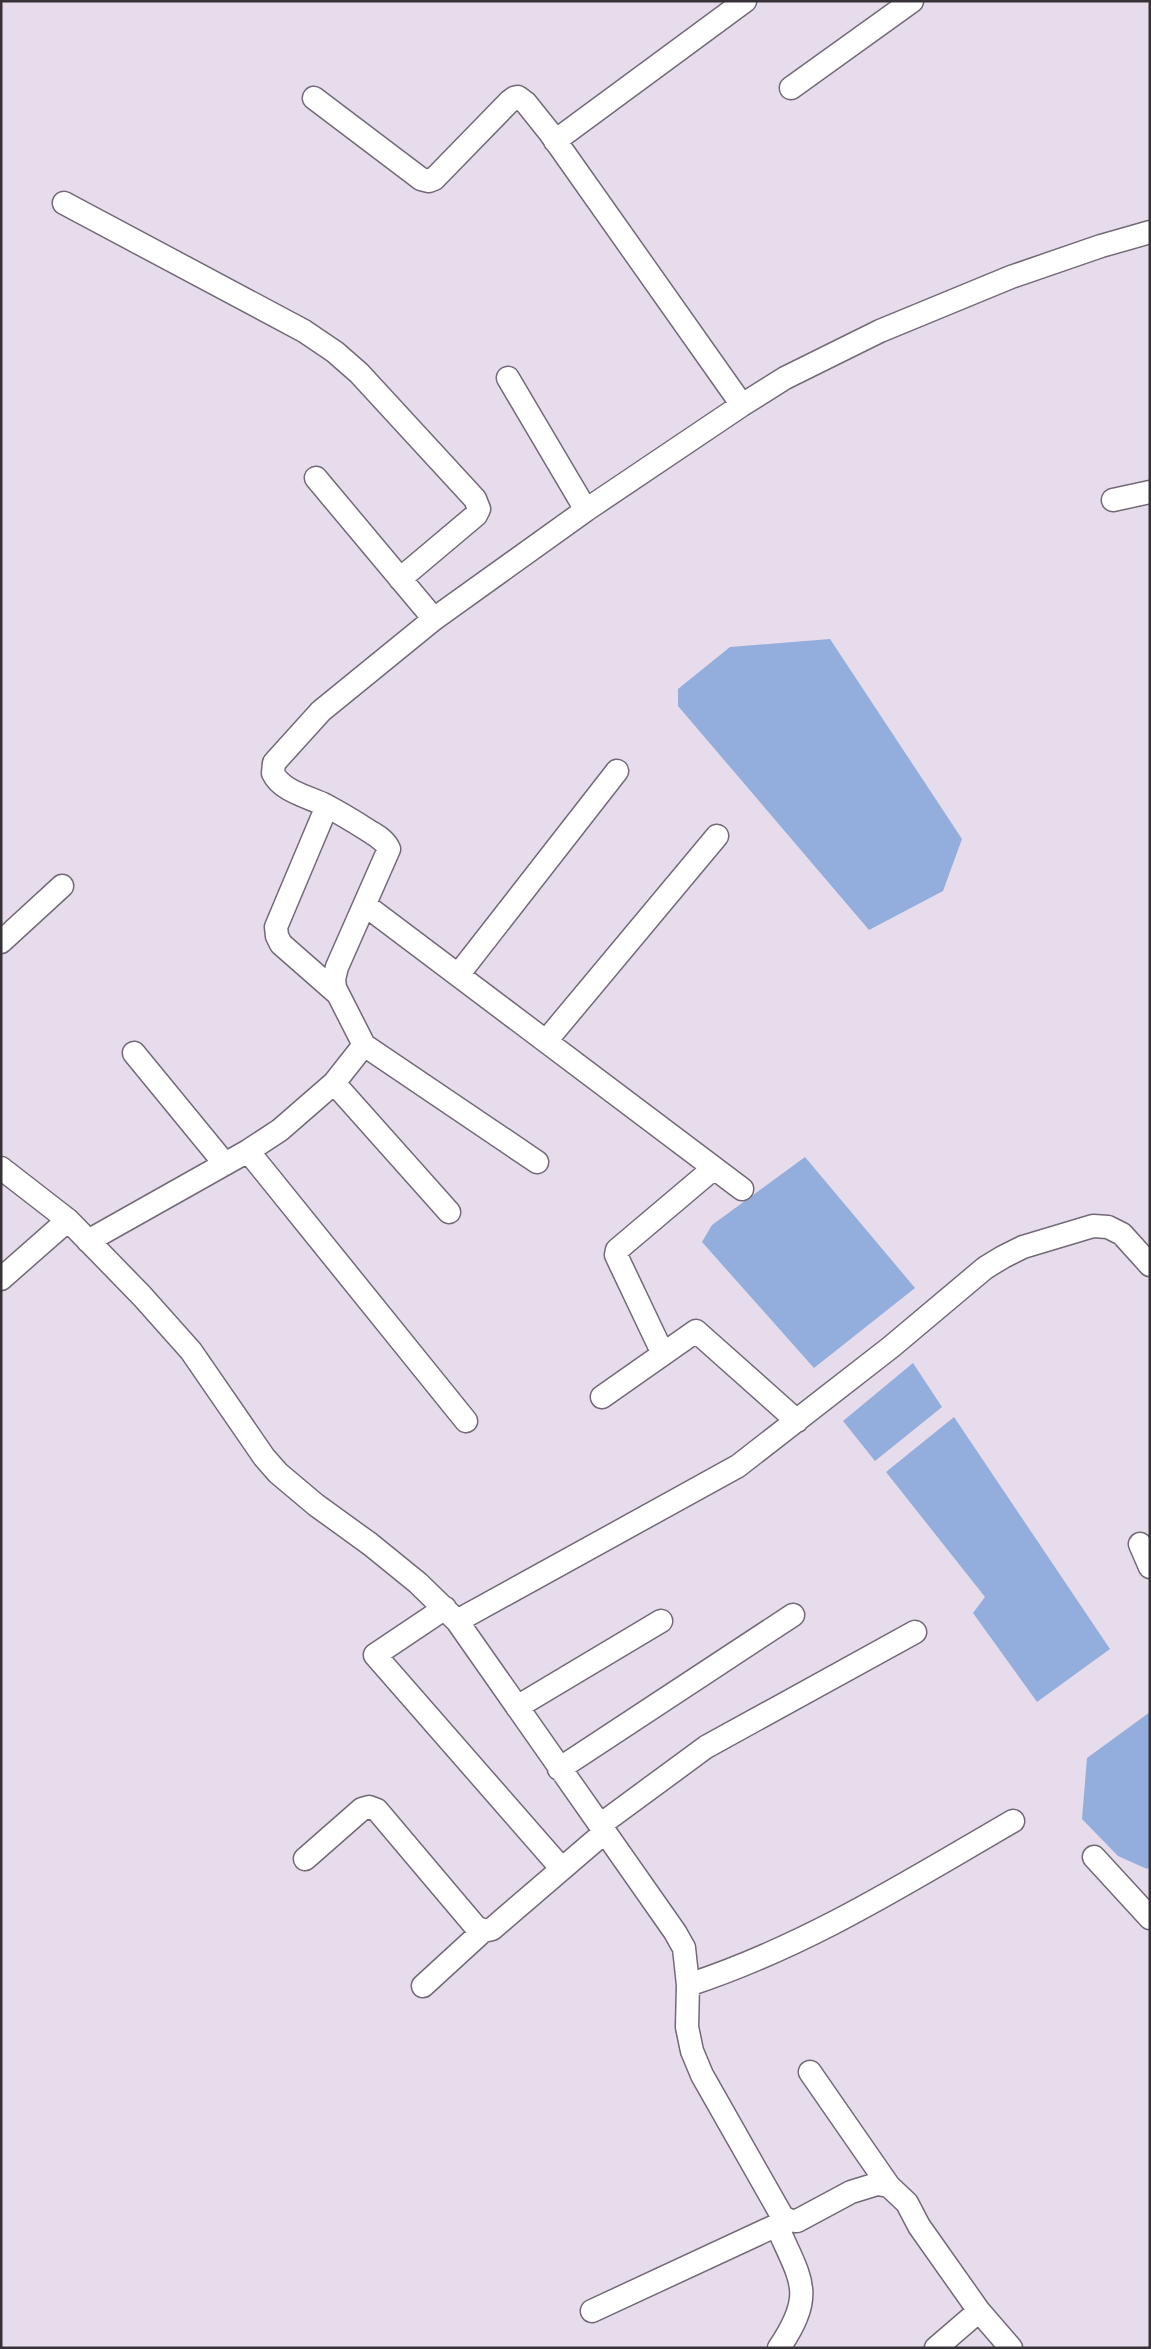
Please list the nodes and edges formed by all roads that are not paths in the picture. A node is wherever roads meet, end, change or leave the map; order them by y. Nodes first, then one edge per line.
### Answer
1 (744, 1) edge
2 (912, 1) edge
3 (791, 88) dead end
4 (314, 98) dead end
5 (556, 141) junction
6 (64, 202) dead end
7 (1150, 232) edge
8 (508, 378) dead end
9 (742, 404) junction
10 (316, 478) dead end
11 (1150, 492) edge
12 (1112, 500) dead end
13 (586, 510) junction
14 (400, 580) junction
15 (434, 619) junction
16 (617, 771) dead end
17 (326, 806) junction
18 (717, 836) dead end
19 (62, 886) dead end
20 (366, 905) junction
21 (1, 942) edge
22 (458, 975) junction
23 (338, 994) junction
24 (546, 1041) junction
25 (364, 1045) junction
26 (134, 1053) dead end
27 (334, 1083) junction
28 (248, 1152) junction
29 (537, 1162) dead end
30 (225, 1164) junction
31 (1, 1168) edge
32 (714, 1168) junction
33 (742, 1189) dead end
34 (449, 1212) dead end
35 (68, 1220) junction
36 (88, 1241) junction
37 (1149, 1259) edge
38 (1, 1279) edge
39 (662, 1354) junction
40 (602, 1397) dead end
41 (466, 1421) dead end
42 (797, 1421) junction
43 (1140, 1544) dead end
44 (1150, 1567) edge
45 (451, 1614) junction
46 (793, 1615) dead end
47 (661, 1621) dead end
48 (915, 1632) dead end
49 (517, 1706) junction
50 (560, 1769) junction
51 (1013, 1821) dead end
52 (603, 1828) junction
53 (1094, 1857) dead end
54 (305, 1859) dead end
55 (562, 1868) junction
56 (1150, 1918) edge
57 (483, 1931) junction
58 (688, 1984) junction
59 (423, 1986) dead end
60 (810, 2072) dead end
61 (889, 2186) junction
62 (783, 2223) junction
63 (592, 2311) dead end
64 (979, 2311) junction
65 (779, 2348) edge
66 (936, 2348) edge
67 (1011, 2348) edge

1 - 5 street
2 - 3 street
4 - 5 street
5 - 9 street
6 - 14 street
7 - 9 street
8 - 13 street
9 - 13 street
10 - 14 street
11 - 12 street
13 - 15 street
14 - 15 street
15 - 17 street
16 - 22 street
17 - 20 street
17 - 23 street
18 - 24 street
19 - 21 street
20 - 22 street
20 - 23 street
22 - 24 street
23 - 25 street
24 - 32 street
25 - 27 street
25 - 29 street
26 - 30 street
27 - 28 street
27 - 34 street
28 - 30 street
28 - 41 street
30 - 36 street
31 - 35 street
32 - 33 street
32 - 39 street
35 - 36 street
35 - 38 street
36 - 45 street
37 - 42 street
39 - 40 street
39 - 42 street
42 - 45 street
43 - 44 street
45 - 49 street
45 - 55 street
46 - 50 street
47 - 49 street
48 - 52 street
49 - 50 street
50 - 52 street
51 - 58 street
52 - 55 street
52 - 58 street
53 - 56 street
54 - 57 street
55 - 57 street
57 - 59 street
58 - 62 street
60 - 61 street
61 - 62 street
61 - 64 street
62 - 63 street
62 - 65 street
64 - 66 street
64 - 67 street

